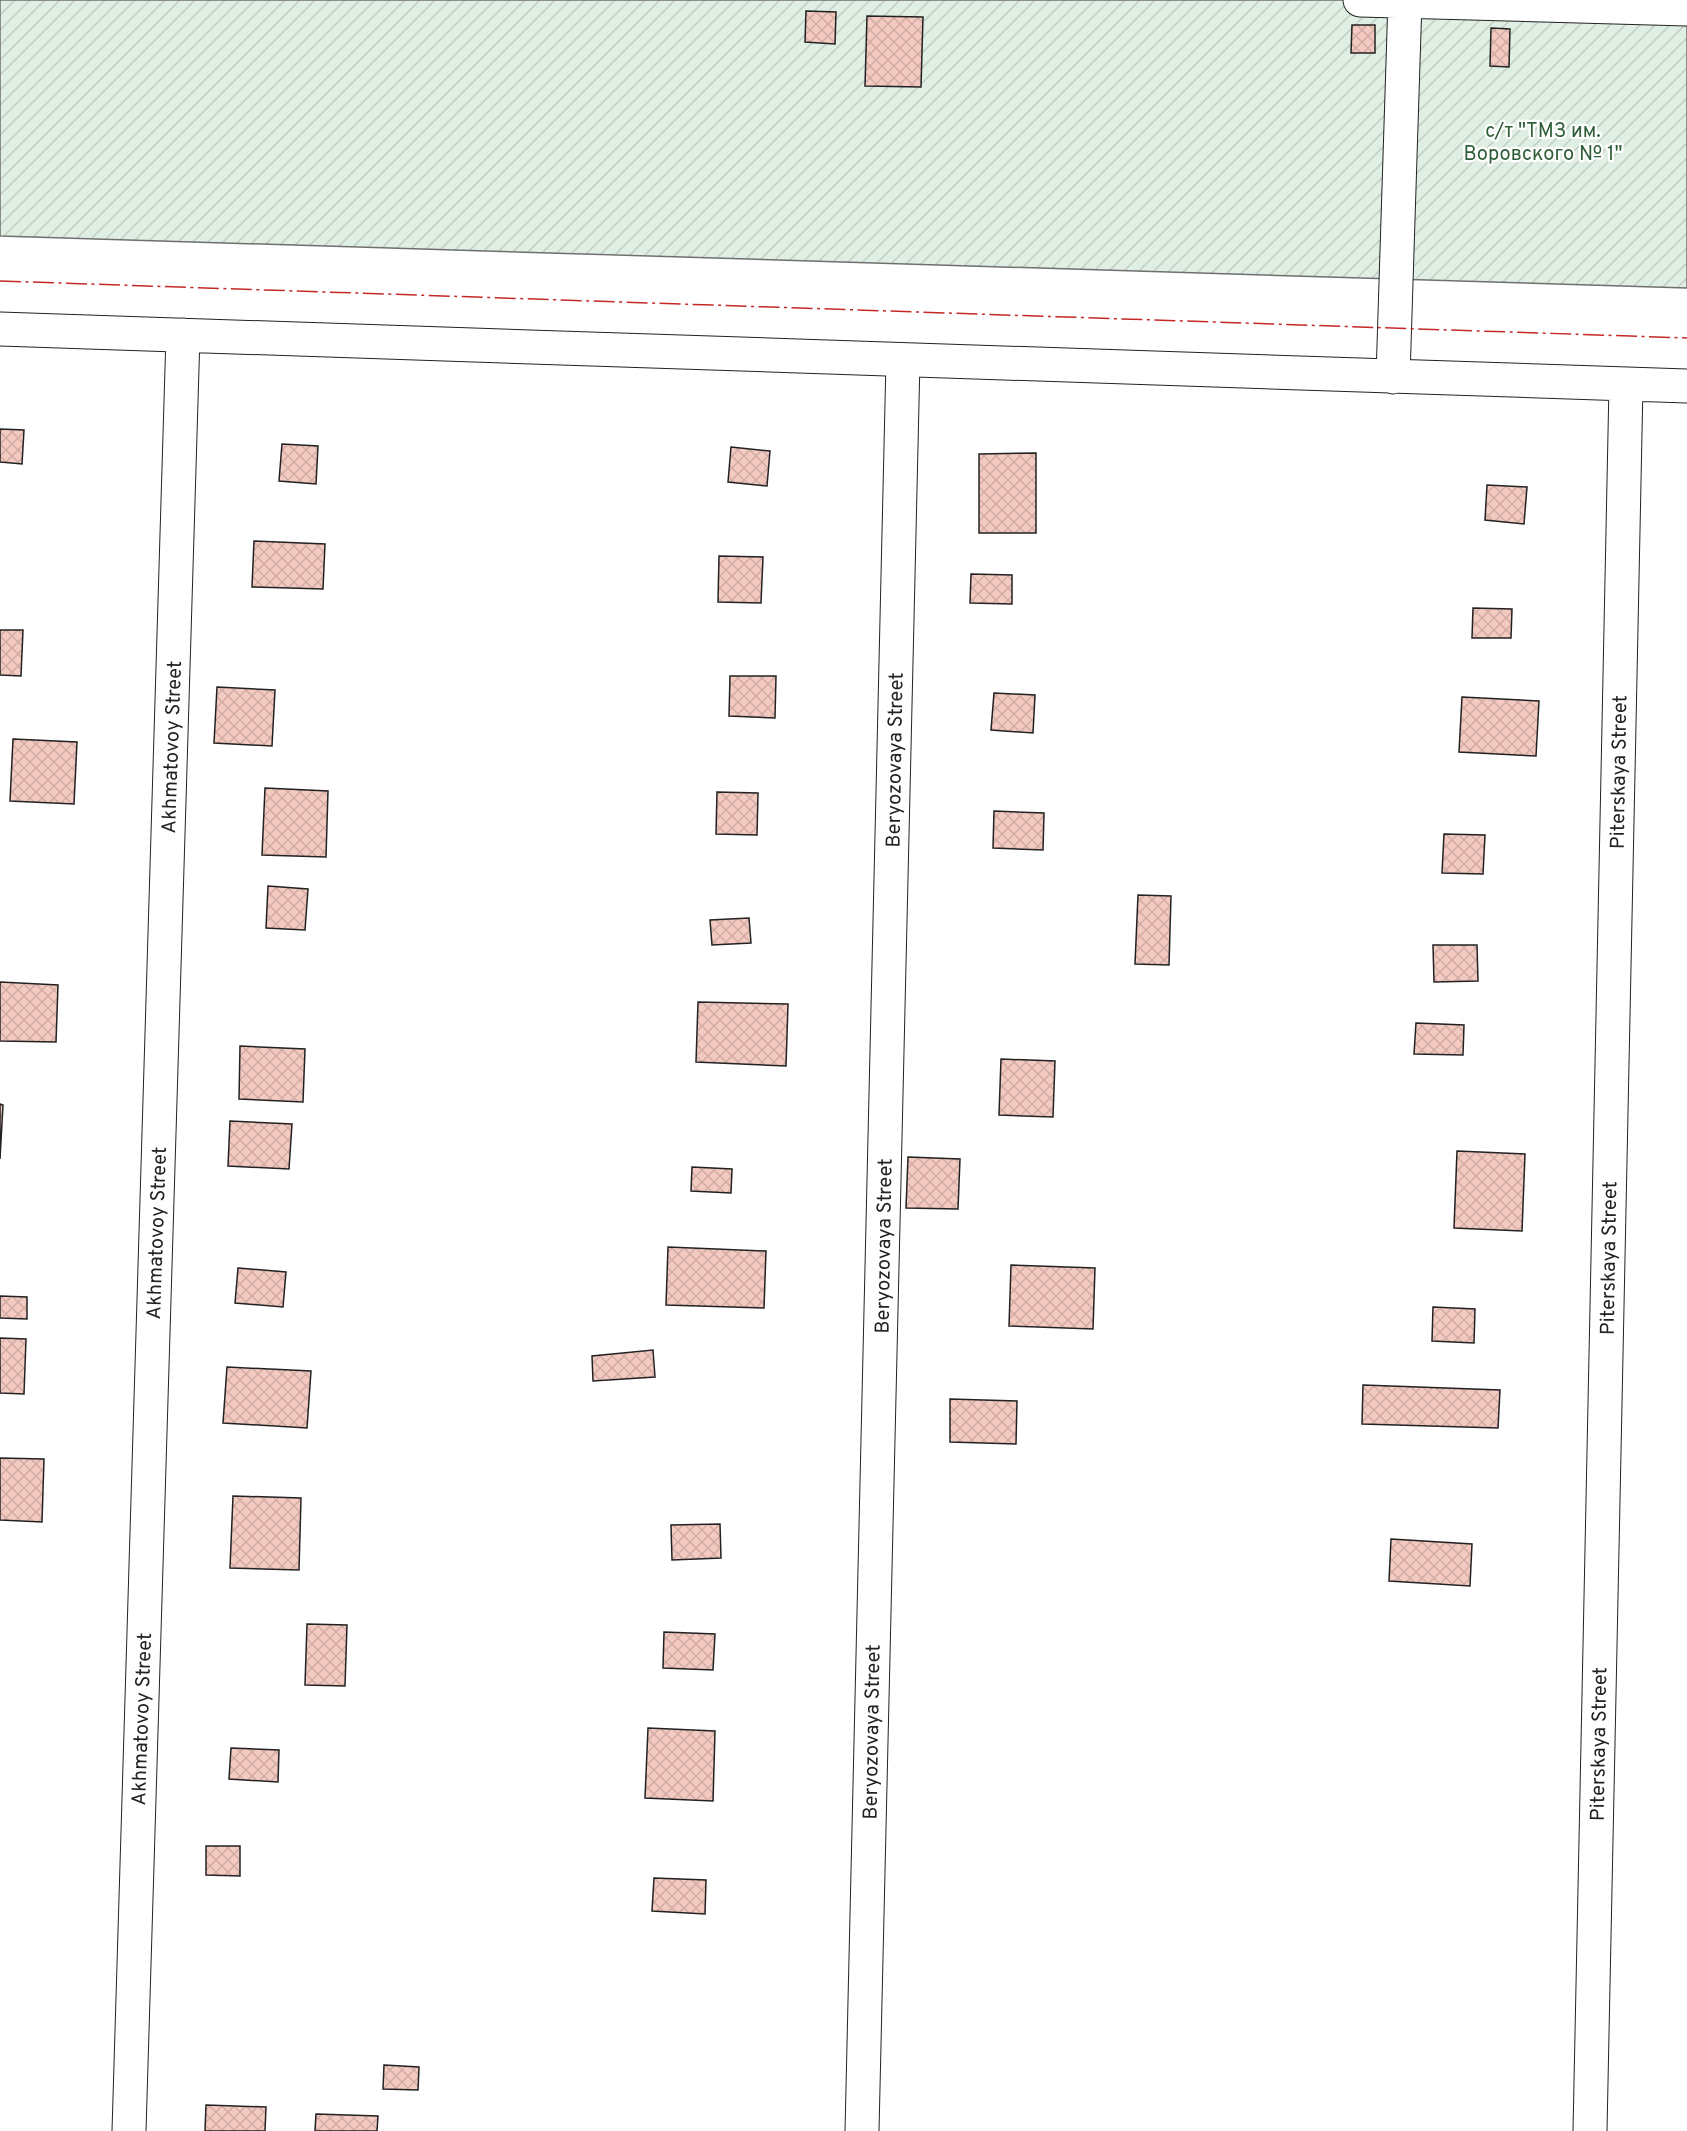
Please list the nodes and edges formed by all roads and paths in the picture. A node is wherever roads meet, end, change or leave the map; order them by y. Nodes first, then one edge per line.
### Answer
1 (1360, 0) edge
2 (1405, 1) edge
3 (1687, 9) edge
4 (0, 329) edge
5 (183, 335) junction
6 (903, 360) junction
7 (1393, 377) junction
8 (1626, 385) junction
9 (1687, 386) edge
10 (129, 2131) edge
11 (862, 2131) edge
12 (1590, 2131) edge

1 - 2 street
2 - 3 street
2 - 7 street
4 - 5 street
5 - 6 street
5 - 10 street, Akhmatovoy Street
6 - 7 street
6 - 11 street, Beryozovaya Street
7 - 8 street
8 - 9 street
8 - 12 street, Piterskaya Street

